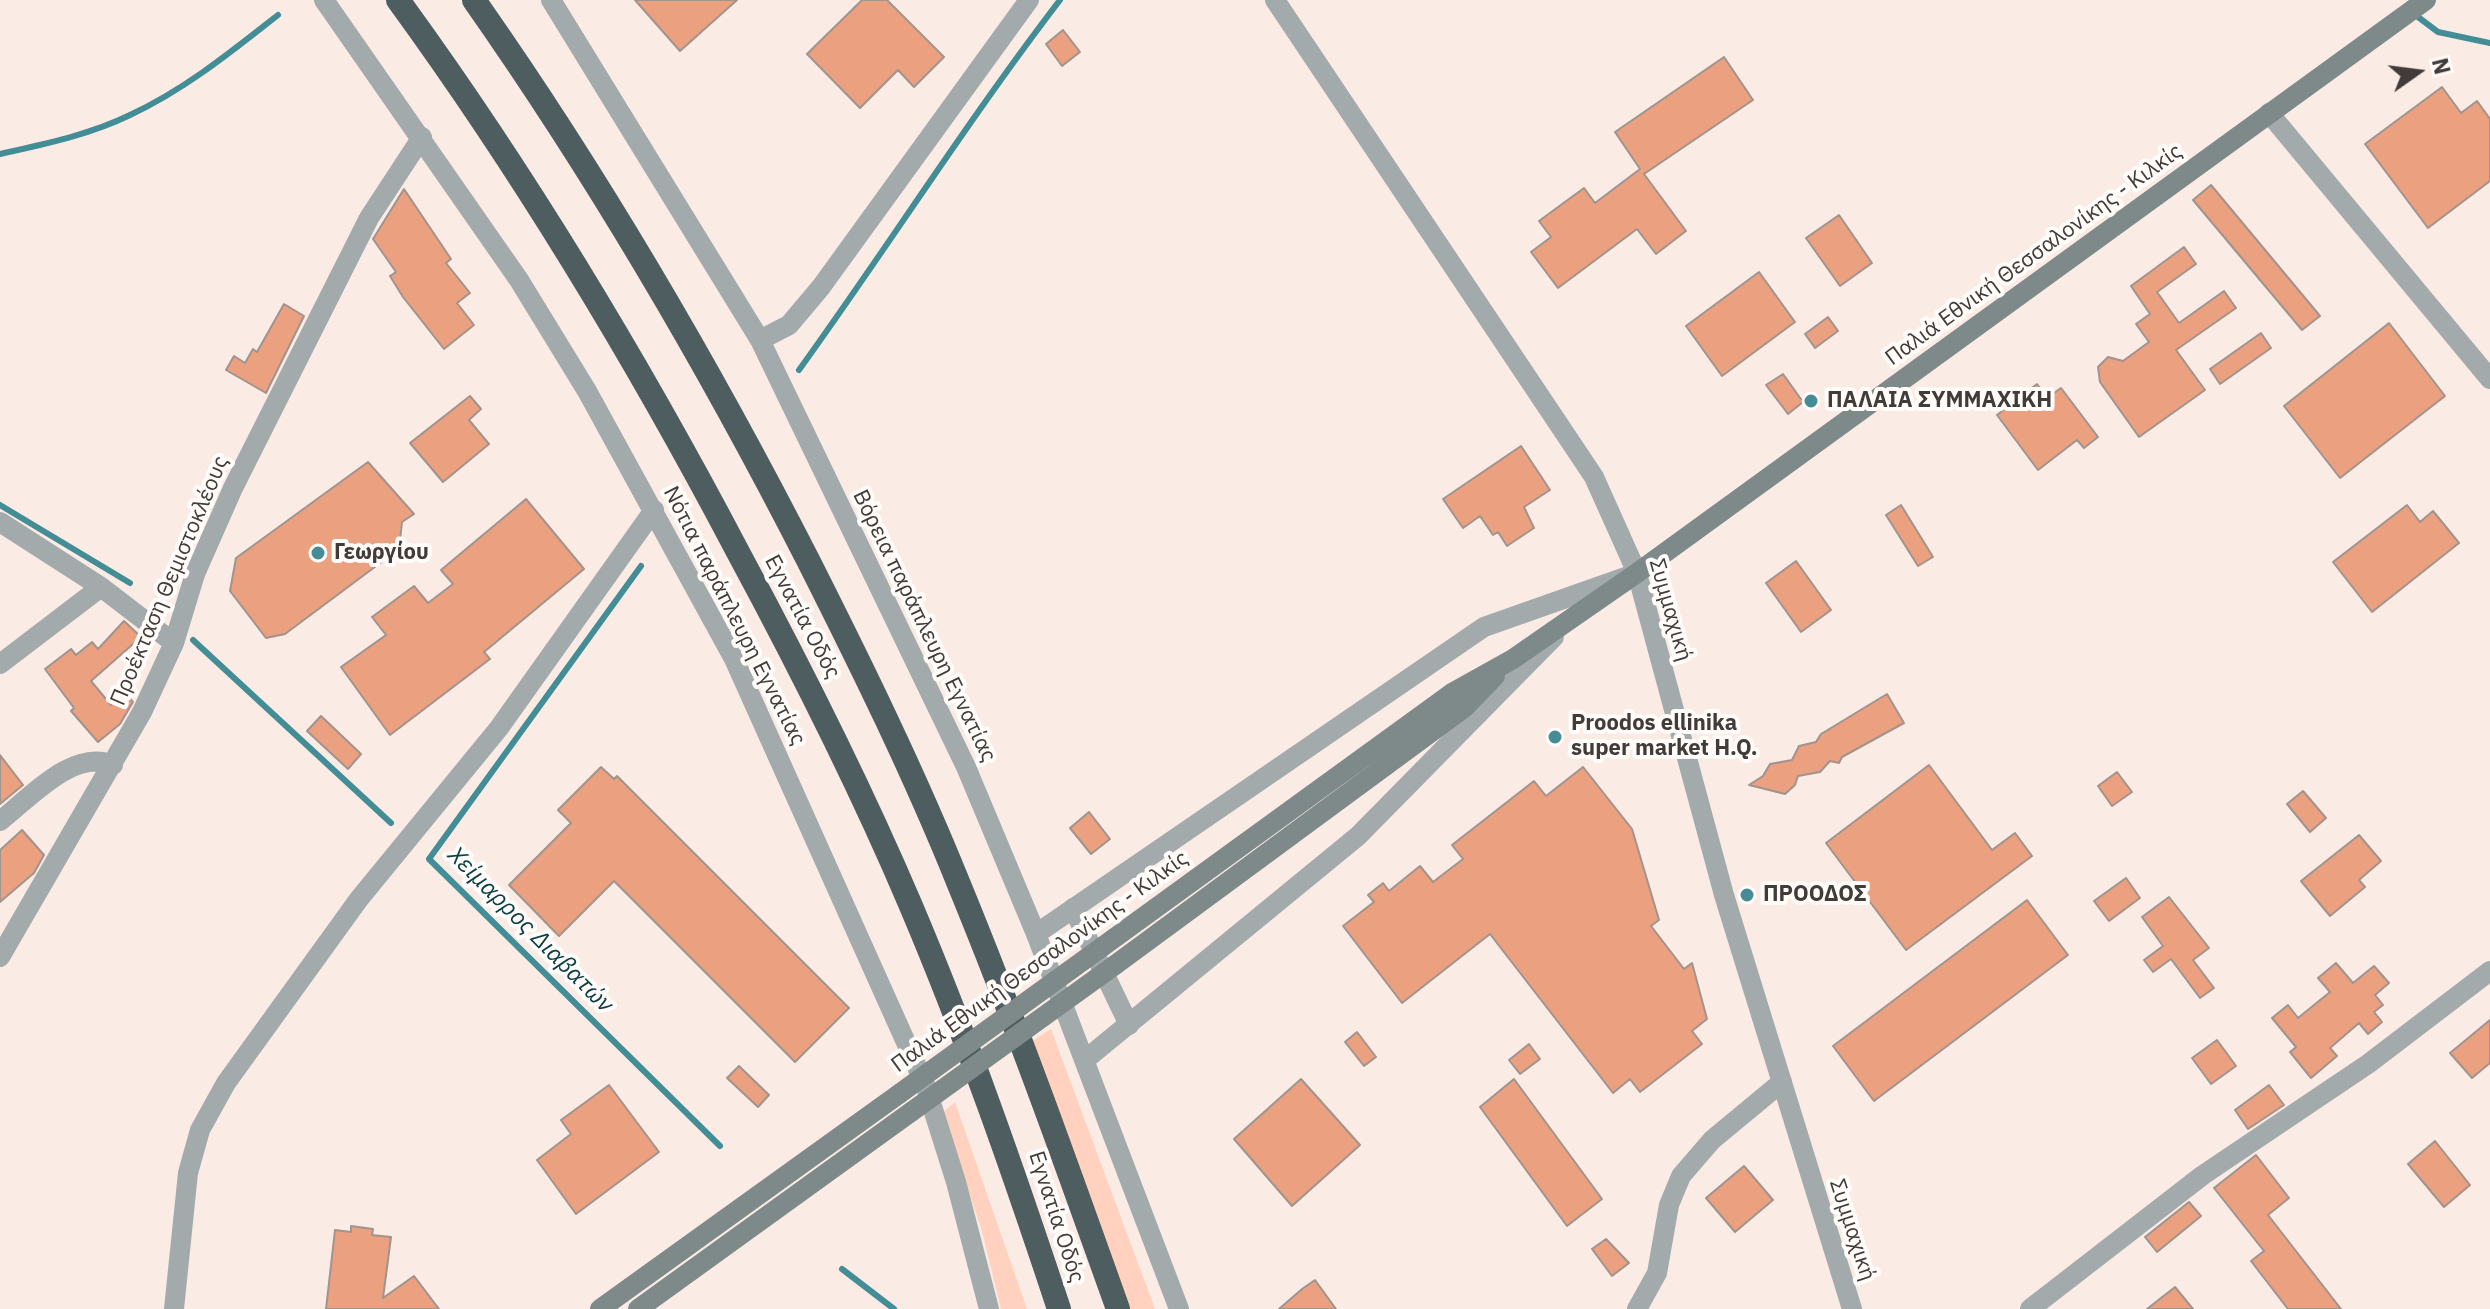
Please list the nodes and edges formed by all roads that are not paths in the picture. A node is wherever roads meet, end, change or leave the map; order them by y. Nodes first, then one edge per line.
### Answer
1 (324, 0) edge
2 (398, 0) edge
3 (474, 0) edge
4 (551, 0) edge
5 (1029, 0) edge
6 (1275, 0) edge
7 (2426, 0) edge
8 (2269, 113) junction
9 (422, 137) junction
10 (760, 340) junction
11 (2490, 379) edge
12 (654, 510) junction
13 (0, 522) edge
14 (1637, 573) junction
15 (101, 587) junction
16 (1572, 618) junction
17 (174, 643) junction
18 (1513, 659) junction
19 (0, 664) edge
20 (113, 765) junction
21 (0, 821) edge
22 (1073, 908) junction
23 (1036, 934) junction
24 (0, 957) edge
25 (2490, 971) edge
26 (1129, 1025) junction
27 (1086, 1059) junction
28 (1782, 1082) junction
29 (905, 1103) junction
30 (174, 1309) edge
31 (600, 1309) edge
32 (638, 1309) edge
33 (989, 1309) edge
34 (1059, 1309) edge
35 (1118, 1309) edge
36 (1179, 1309) edge
37 (1637, 1309) edge
38 (1852, 1309) edge
39 (2030, 1309) edge

1 - 9 street, Νότια παράπλευρη Εγνατίας
2 - 34 highway, Εγνατία Οδός
3 - 35 highway, Εγνατία Οδός
4 - 10 street, Βόρεια παράπλευρη Εγνατίας
5 - 10 street
6 - 14 street, Συμμαχική
7 - 8 main road, Παλιά Εθνική Θεσσαλονίκης - Κιλκίς
8 - 11 street
8 - 14 main road, Παλιά Εθνική Θεσσαλονίκης - Κιλκίς
9 - 12 street, Νότια παράπλευρη Εγνατίας
9 - 17 street, Προέκταση Θεμιστοκλέους
10 - 23 street, Βόρεια παράπλευρη Εγνατίας
12 - 30 street
12 - 33 street, Νότια παράπλευρη Εγνατίας
13 - 15 street
14 - 16 main road, Παλιά Εθνική Θεσσαλονίκης - Κιλκίς
14 - 22 street
14 - 28 street, Συμμαχική
15 - 17 street
15 - 19 street
16 - 18 main road, Παλιά Εθνική Θεσσαλονίκης - Κιλκίς
16 - 26 street
17 - 20 street, Προέκταση Θεμιστοκλέους
18 - 29 main road, Παλιά Εθνική Θεσσαλονίκης - Κιλκίς, bridge
18 - 29 main road, Παλιά Εθνική Θεσσαλονίκης - Κιλκίς, bridge
20 - 21 street
20 - 24 street, Προέκταση Θεμιστοκλέους
22 - 23 street
22 - 26 street
23 - 27 street, Βόρεια παράπλευρη Εγνατίας
25 - 39 street
26 - 27 street
27 - 36 street, Βόρεια παράπλευρη Εγνατίας
28 - 37 street
28 - 38 street, Συμμαχική
29 - 31 main road, Παλιά Εθνική Θεσσαλονίκης - Κιλκίς
29 - 32 main road, Παλιά Εθνική Θεσσαλονίκης - Κιλκίς

